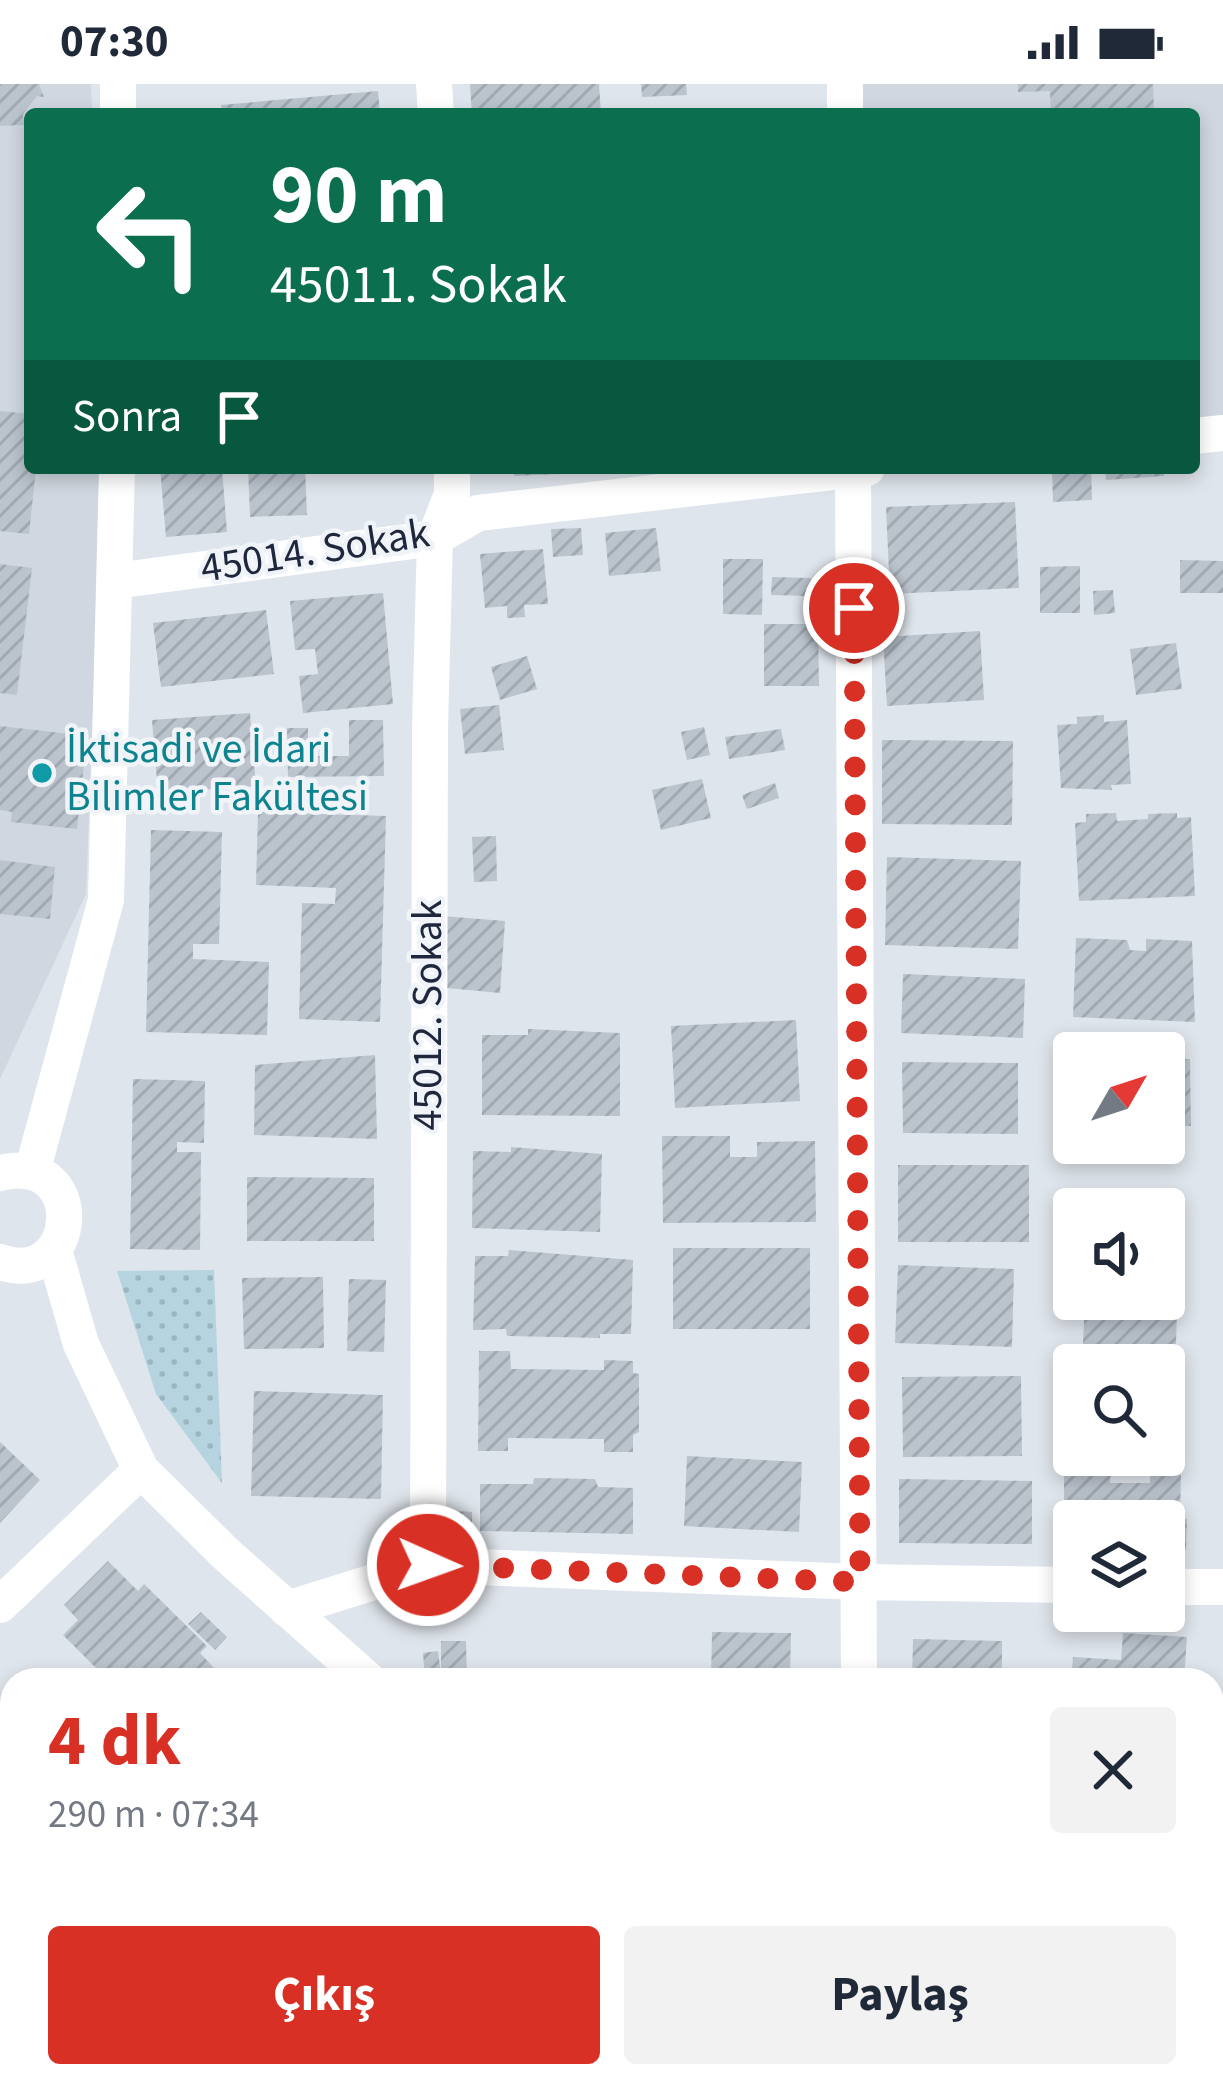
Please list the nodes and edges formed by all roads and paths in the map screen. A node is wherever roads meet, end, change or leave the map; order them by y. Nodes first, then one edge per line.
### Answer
1 (117, 474) edge
2 (452, 474) edge
3 (810, 474) edge
4 (853, 474) edge
5 (435, 538) junction
6 (116, 581) junction
7 (16, 1172) edge
8 (53, 1250) junction
9 (0, 1262) edge
10 (141, 1470) junction
11 (428, 1565) junction
12 (860, 1582) junction
13 (1053, 1585) edge
14 (1185, 1586) edge
15 (1223, 1587) edge
16 (0, 1605) edge
17 (287, 1609) junction
18 (354, 1668) edge
19 (859, 1668) edge

1 - 6 street
2 - 5 street, 45012. Sokak
3 - 5 street, 45014. Sokak
4 - 12 street
5 - 6 street, 45014. Sokak
5 - 11 street, 45012. Sokak
6 - 7 street
7 - 8 street
8 - 9 street
8 - 10 street
10 - 16 street
10 - 17 street
11 - 12 street
11 - 17 street
12 - 13 street
12 - 19 street
14 - 15 street
17 - 18 street

